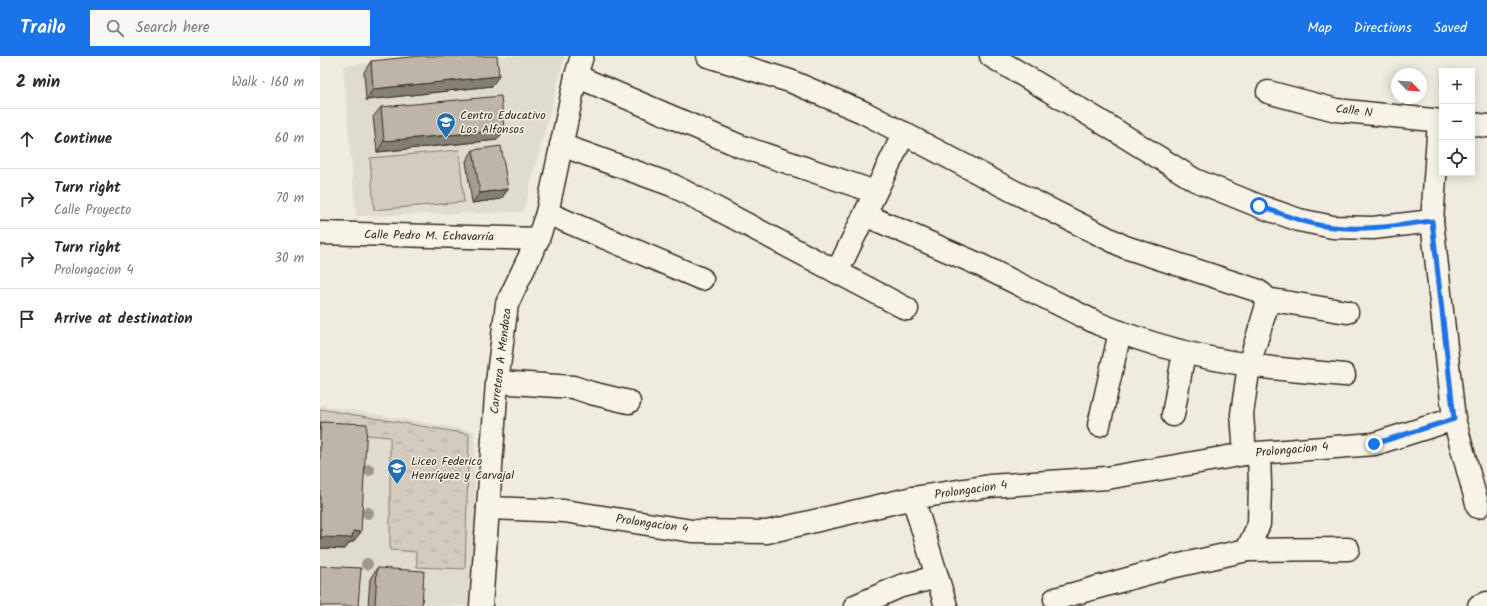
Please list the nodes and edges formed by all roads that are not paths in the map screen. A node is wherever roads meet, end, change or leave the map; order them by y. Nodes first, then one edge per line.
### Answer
1 (708, 56) edge
2 (991, 56) edge
3 (579, 66) edge
4 (1268, 92) dead end
5 (1439, 121) edge
6 (1475, 124) edge
7 (1487, 126) edge
8 (904, 133) junction
9 (1439, 134) edge
10 (561, 145) junction
11 (875, 192) junction
12 (547, 213) junction
13 (865, 215) junction
14 (1432, 221) junction
15 (320, 233) edge
16 (538, 239) junction
17 (837, 272) junction
18 (702, 279) dead end
19 (1266, 299) junction
20 (907, 309) dead end
21 (1347, 312) dead end
22 (1120, 332) junction
23 (1184, 352) junction
24 (1249, 365) junction
25 (1344, 375) dead end
26 (497, 382) junction
27 (629, 402) dead end
28 (1173, 415) dead end
29 (1454, 419) junction
30 (1098, 425) dead end
31 (1252, 454) junction
32 (913, 498) junction
33 (1478, 506) dead end
34 (488, 508) junction
35 (1348, 549) dead end
36 (1247, 550) junction
37 (937, 577) junction
38 (1055, 599) dead end
39 (1487, 603) edge
40 (481, 606) edge
41 (855, 606) edge
42 (946, 606) edge
43 (1480, 606) edge

1 - 8 street
2 - 14 street
3 - 10 street, Carretera A Mendoza
3 - 11 street
4 - 5 street, Calle N
6 - 7 street
8 - 11 street
8 - 19 street
9 - 14 street
10 - 12 street, Carretera A Mendoza
10 - 17 street
11 - 13 street
12 - 16 street, Carretera A Mendoza
12 - 18 street
13 - 17 street
13 - 22 street
14 - 29 street
15 - 16 street, Calle Pedro M. Echavarría
16 - 26 street, Carretera A Mendoza
17 - 20 street
19 - 21 street
19 - 24 street
22 - 23 street
22 - 30 street
23 - 24 street
23 - 28 street
24 - 25 street
24 - 31 street
26 - 27 street
26 - 34 street, Carretera A Mendoza
29 - 31 street, Prolongacion 4
29 - 33 street
31 - 32 street, Prolongacion 4
31 - 36 street
32 - 34 street, Prolongacion 4
32 - 37 street
34 - 40 street, Carretera A Mendoza
35 - 36 street
36 - 38 street
37 - 41 street
37 - 42 street
39 - 43 street

